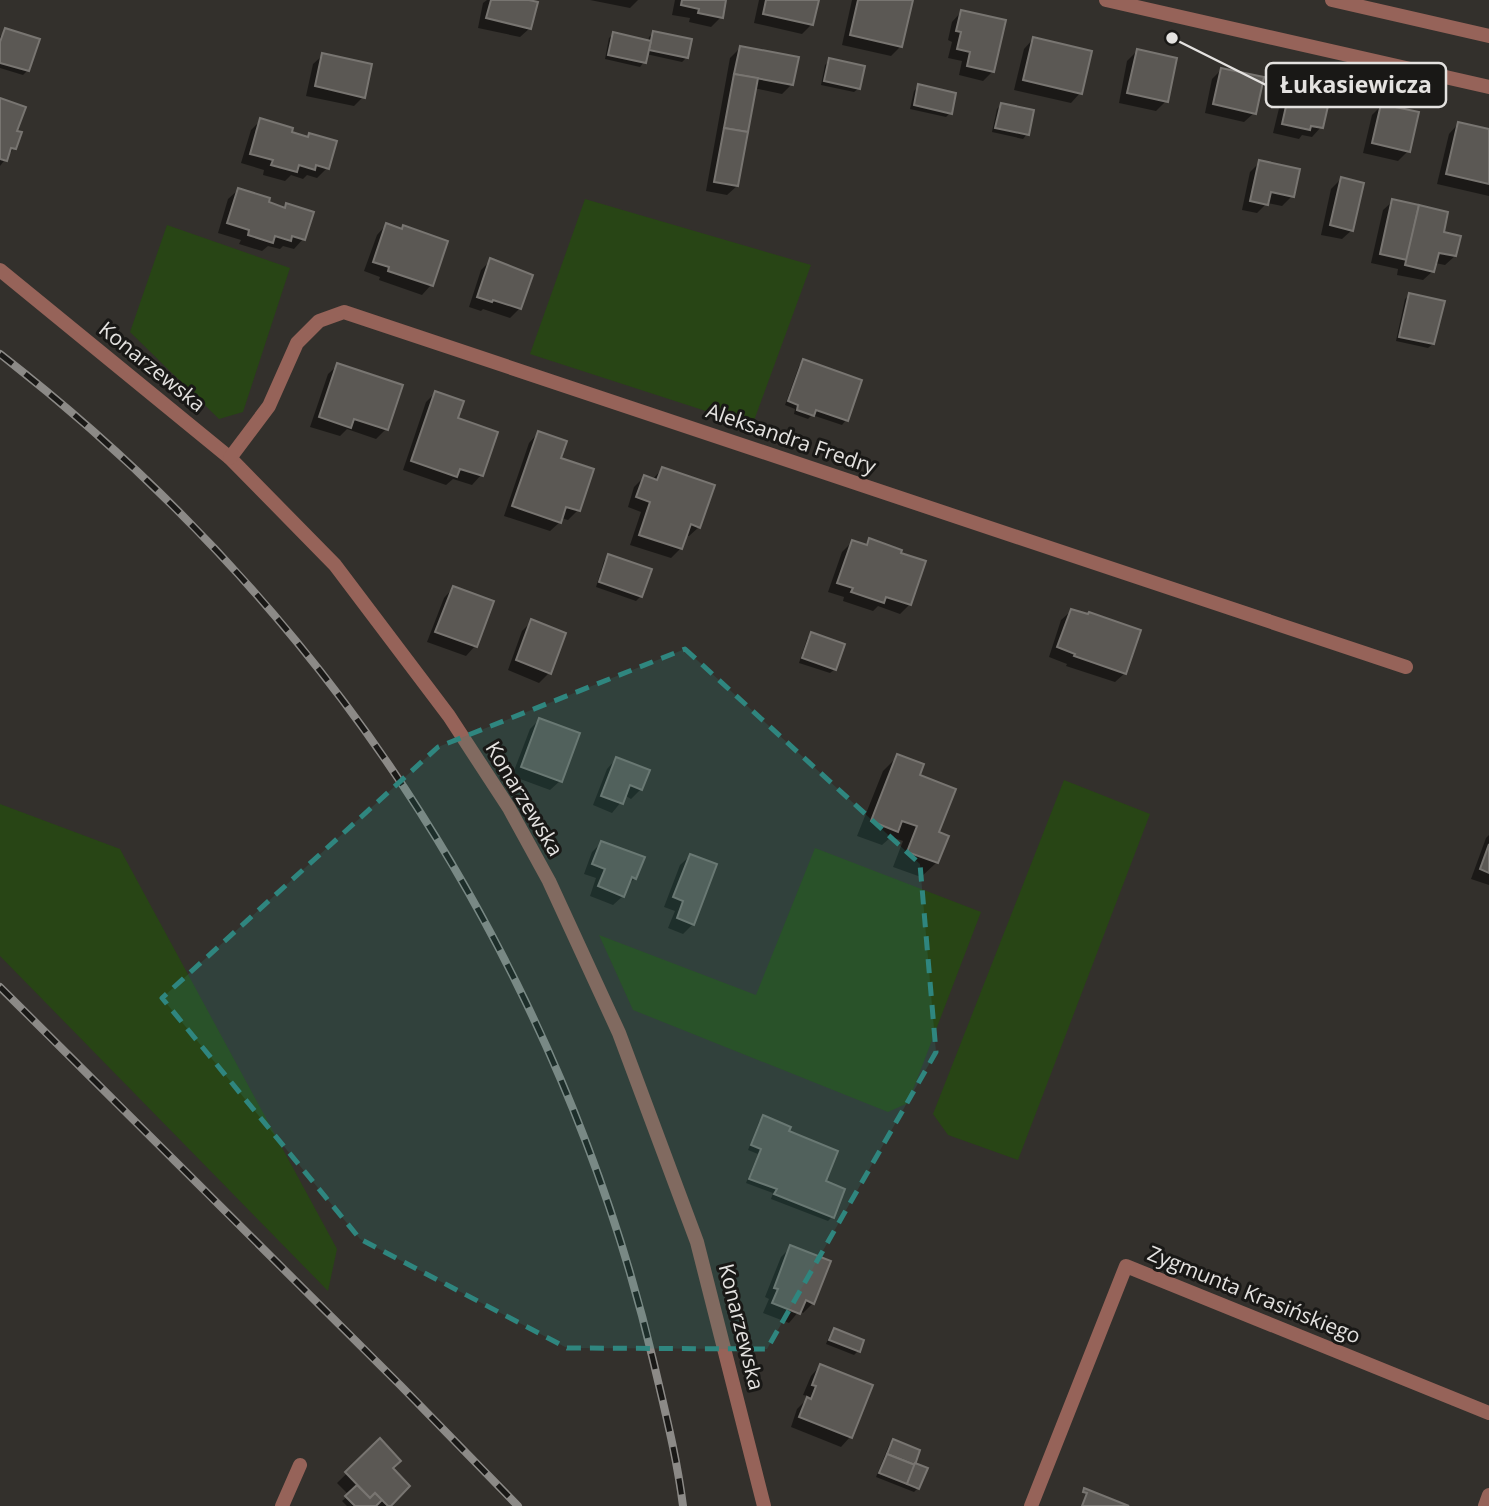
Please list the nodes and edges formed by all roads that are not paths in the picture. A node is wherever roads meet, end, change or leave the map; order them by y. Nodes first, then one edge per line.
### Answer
1 (1106, 0) edge
2 (1332, 0) edge
3 (1489, 36) edge
4 (1489, 87) edge
5 (0, 270) edge
6 (230, 458) junction
7 (1406, 667) dead end
8 (1489, 1413) edge
9 (300, 1465) dead end
10 (1489, 1495) edge
11 (282, 1506) edge
12 (764, 1506) edge
13 (1031, 1506) edge
14 (1485, 1506) edge

1 - 4 street
2 - 3 street
5 - 6 street, Konarzewska
6 - 7 street, Aleksandra Fredry
6 - 12 street, Konarzewska
8 - 13 street, Zygmunta Krasińskiego
9 - 11 street
10 - 14 street

